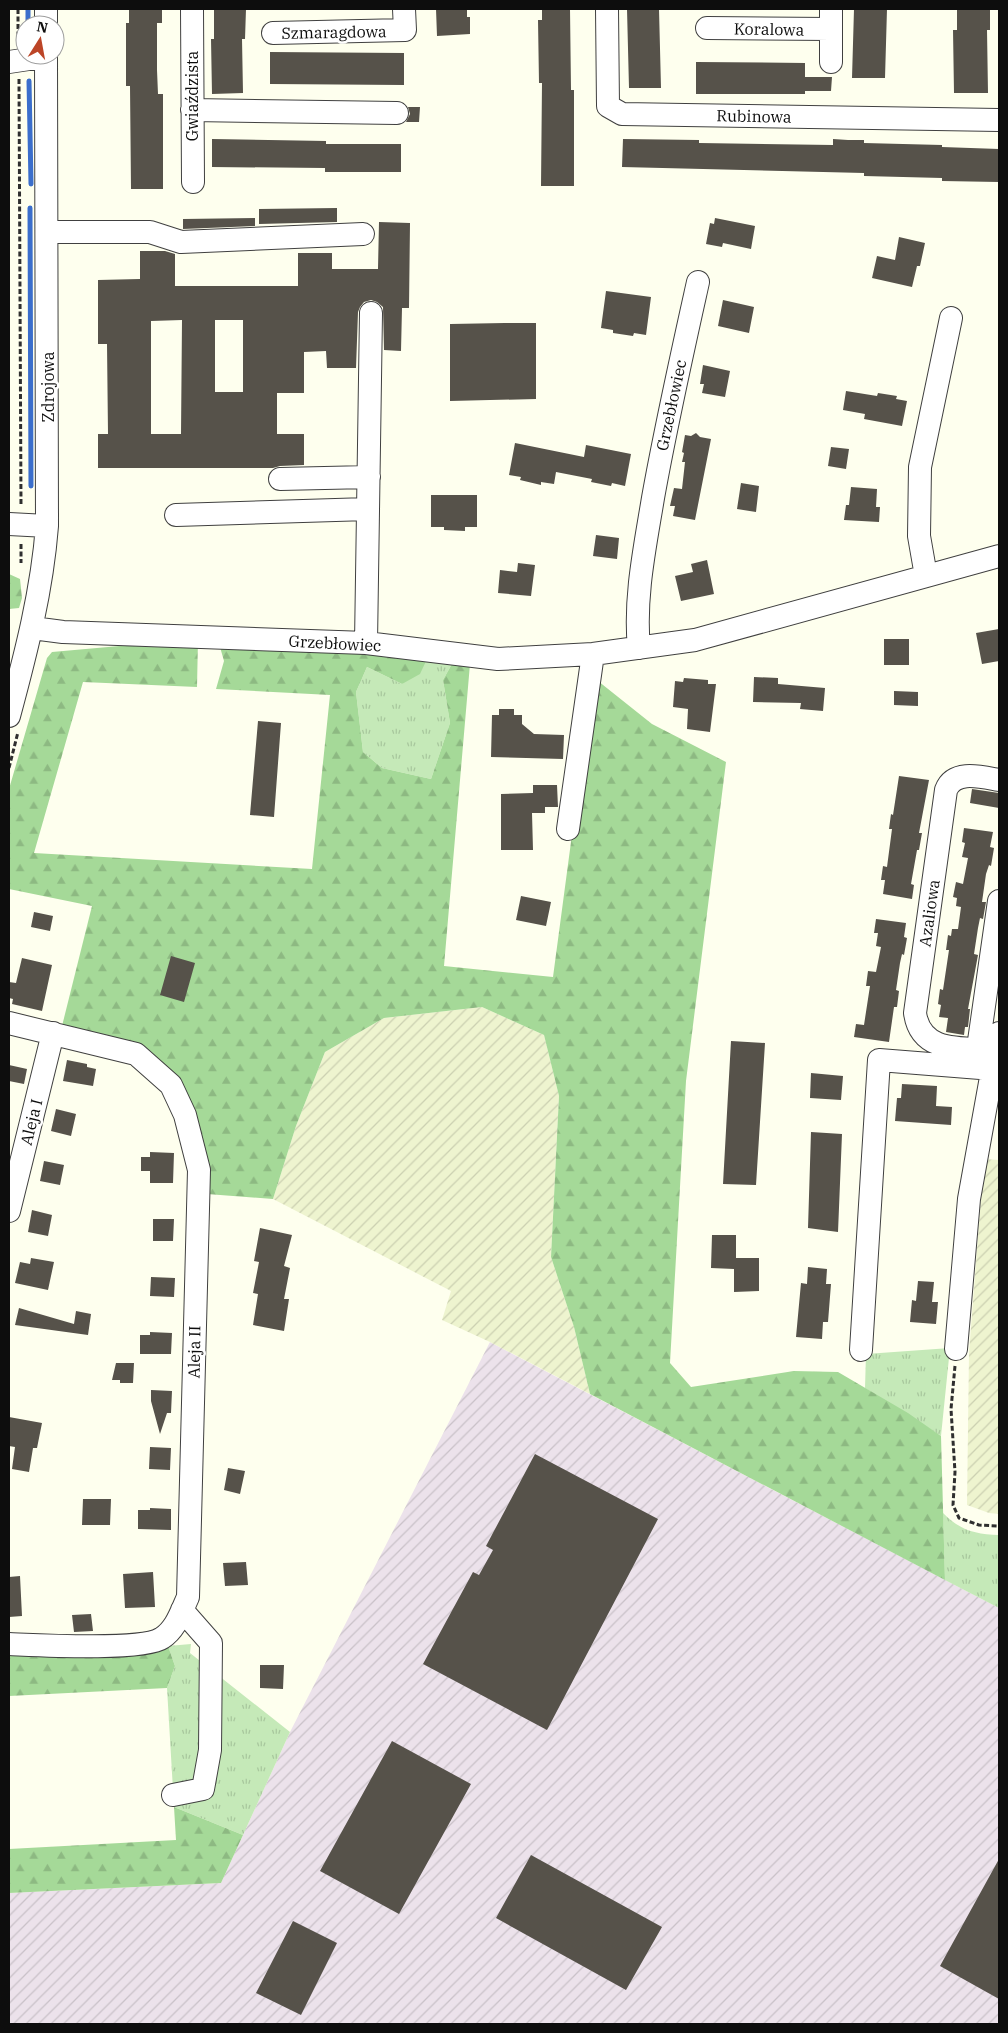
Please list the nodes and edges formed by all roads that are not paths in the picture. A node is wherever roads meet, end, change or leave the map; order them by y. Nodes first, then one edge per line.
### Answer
1 (192, 9) edge
2 (404, 9) edge
3 (607, 9) edge
4 (831, 19) edge
5 (708, 28) dead end
6 (273, 33) dead end
7 (831, 62) dead end
8 (46, 65) edge
9 (192, 110) junction
10 (397, 113) dead end
11 (999, 120) edge
12 (193, 182) dead end
13 (46, 232) junction
14 (363, 234) dead end
15 (698, 282) dead end
16 (371, 313) dead end
17 (951, 318) dead end
18 (368, 477) junction
19 (280, 479) dead end
20 (368, 509) junction
21 (176, 515) dead end
22 (15, 524) edge
23 (47, 526) junction
24 (999, 556) edge
25 (926, 576) junction
26 (33, 624) junction
27 (366, 643) junction
28 (639, 648) junction
29 (592, 654) junction
30 (9, 716) edge
31 (999, 780) edge
32 (568, 830) dead end
33 (999, 901) edge
34 (9, 1022) edge
35 (53, 1034) junction
36 (992, 1050) edge
37 (9, 1211) edge
38 (956, 1349) road end
39 (861, 1350) dead end
40 (182, 1610) junction
41 (9, 1644) edge
42 (173, 1795) dead end

1 - 9 street, Gwiaździsta
2 - 6 street, Szmaragdowa
3 - 11 street, Rubinowa
4 - 5 street, Koralowa
4 - 7 street, Koralowa
8 - 13 street, Zdrojowa
9 - 10 street
9 - 12 street, Gwiaździsta
13 - 14 street
13 - 23 street, Zdrojowa
15 - 28 street, Grzebłowiec
16 - 18 street
17 - 25 street
18 - 19 street
18 - 20 street
20 - 21 street
20 - 27 street
22 - 23 street
23 - 26 street, Zdrojowa
24 - 25 street, Grzebłowiec
25 - 28 street, Grzebłowiec
26 - 27 street, Grzebłowiec
26 - 30 street, Zdrojowa
27 - 29 street, Grzebłowiec
28 - 29 street, Grzebłowiec
29 - 32 street
31 - 36 street, Azaliowa
33 - 36 street
34 - 35 street, Aleja II
35 - 37 street, Aleja I
35 - 40 street, Aleja II
36 - 38 street
36 - 39 street
40 - 41 street, Aleja II
40 - 42 street

